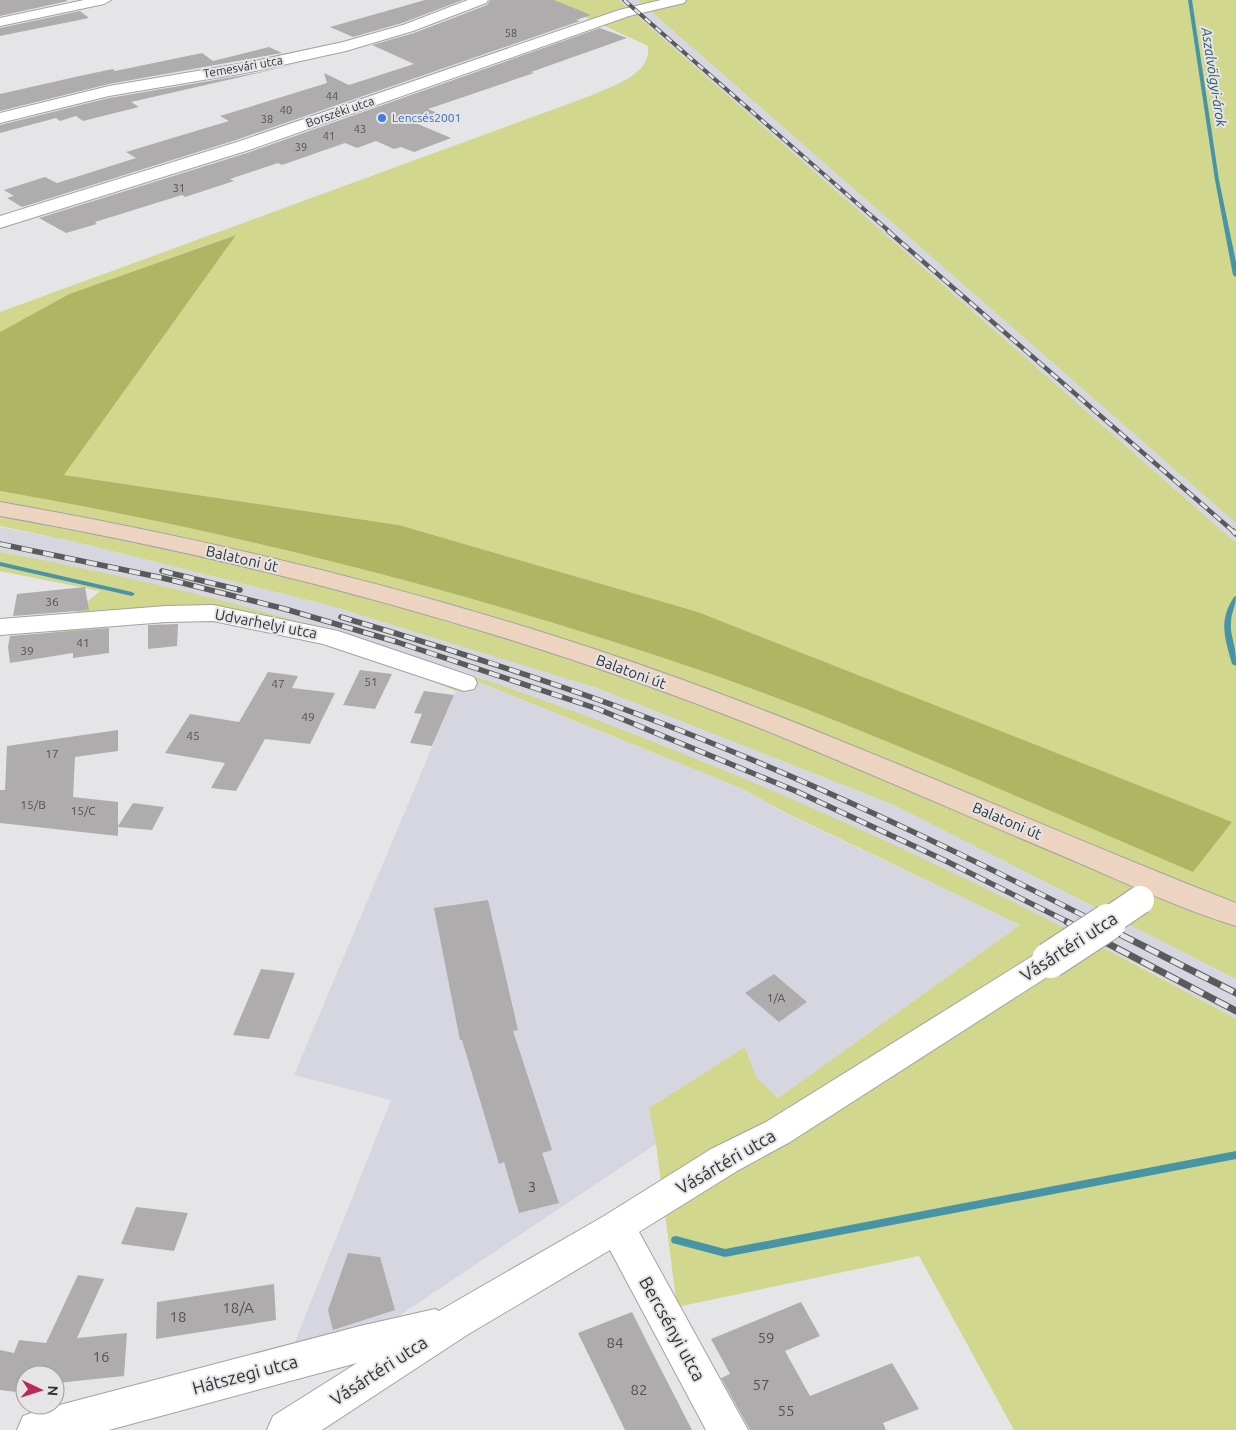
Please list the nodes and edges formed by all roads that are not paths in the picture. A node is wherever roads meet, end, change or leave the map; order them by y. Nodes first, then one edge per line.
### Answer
1 (104, 0) edge
2 (481, 0) edge
3 (680, 0) edge
4 (0, 22) edge
5 (0, 118) edge
6 (0, 222) edge
7 (0, 509) edge
8 (0, 627) edge
9 (464, 683) dead end
10 (1150, 893) junction
11 (1236, 915) edge
12 (617, 1227) junction
13 (454, 1323) junction
14 (37, 1430) edge
15 (287, 1430) edge
16 (728, 1430) edge

1 - 4 street
2 - 5 street, Temesvári utca
3 - 6 street, Borszéki utca
7 - 10 main road, Balatoni út
8 - 9 street, Udvarhelyi utca
10 - 11 main road, Balatoni út
10 - 12 street, Vásártéri utca, bridge
12 - 13 street, Vásártéri utca
12 - 16 street, Bercsényi utca
13 - 14 street, Hátszegi utca
13 - 15 street, Vásártéri utca

